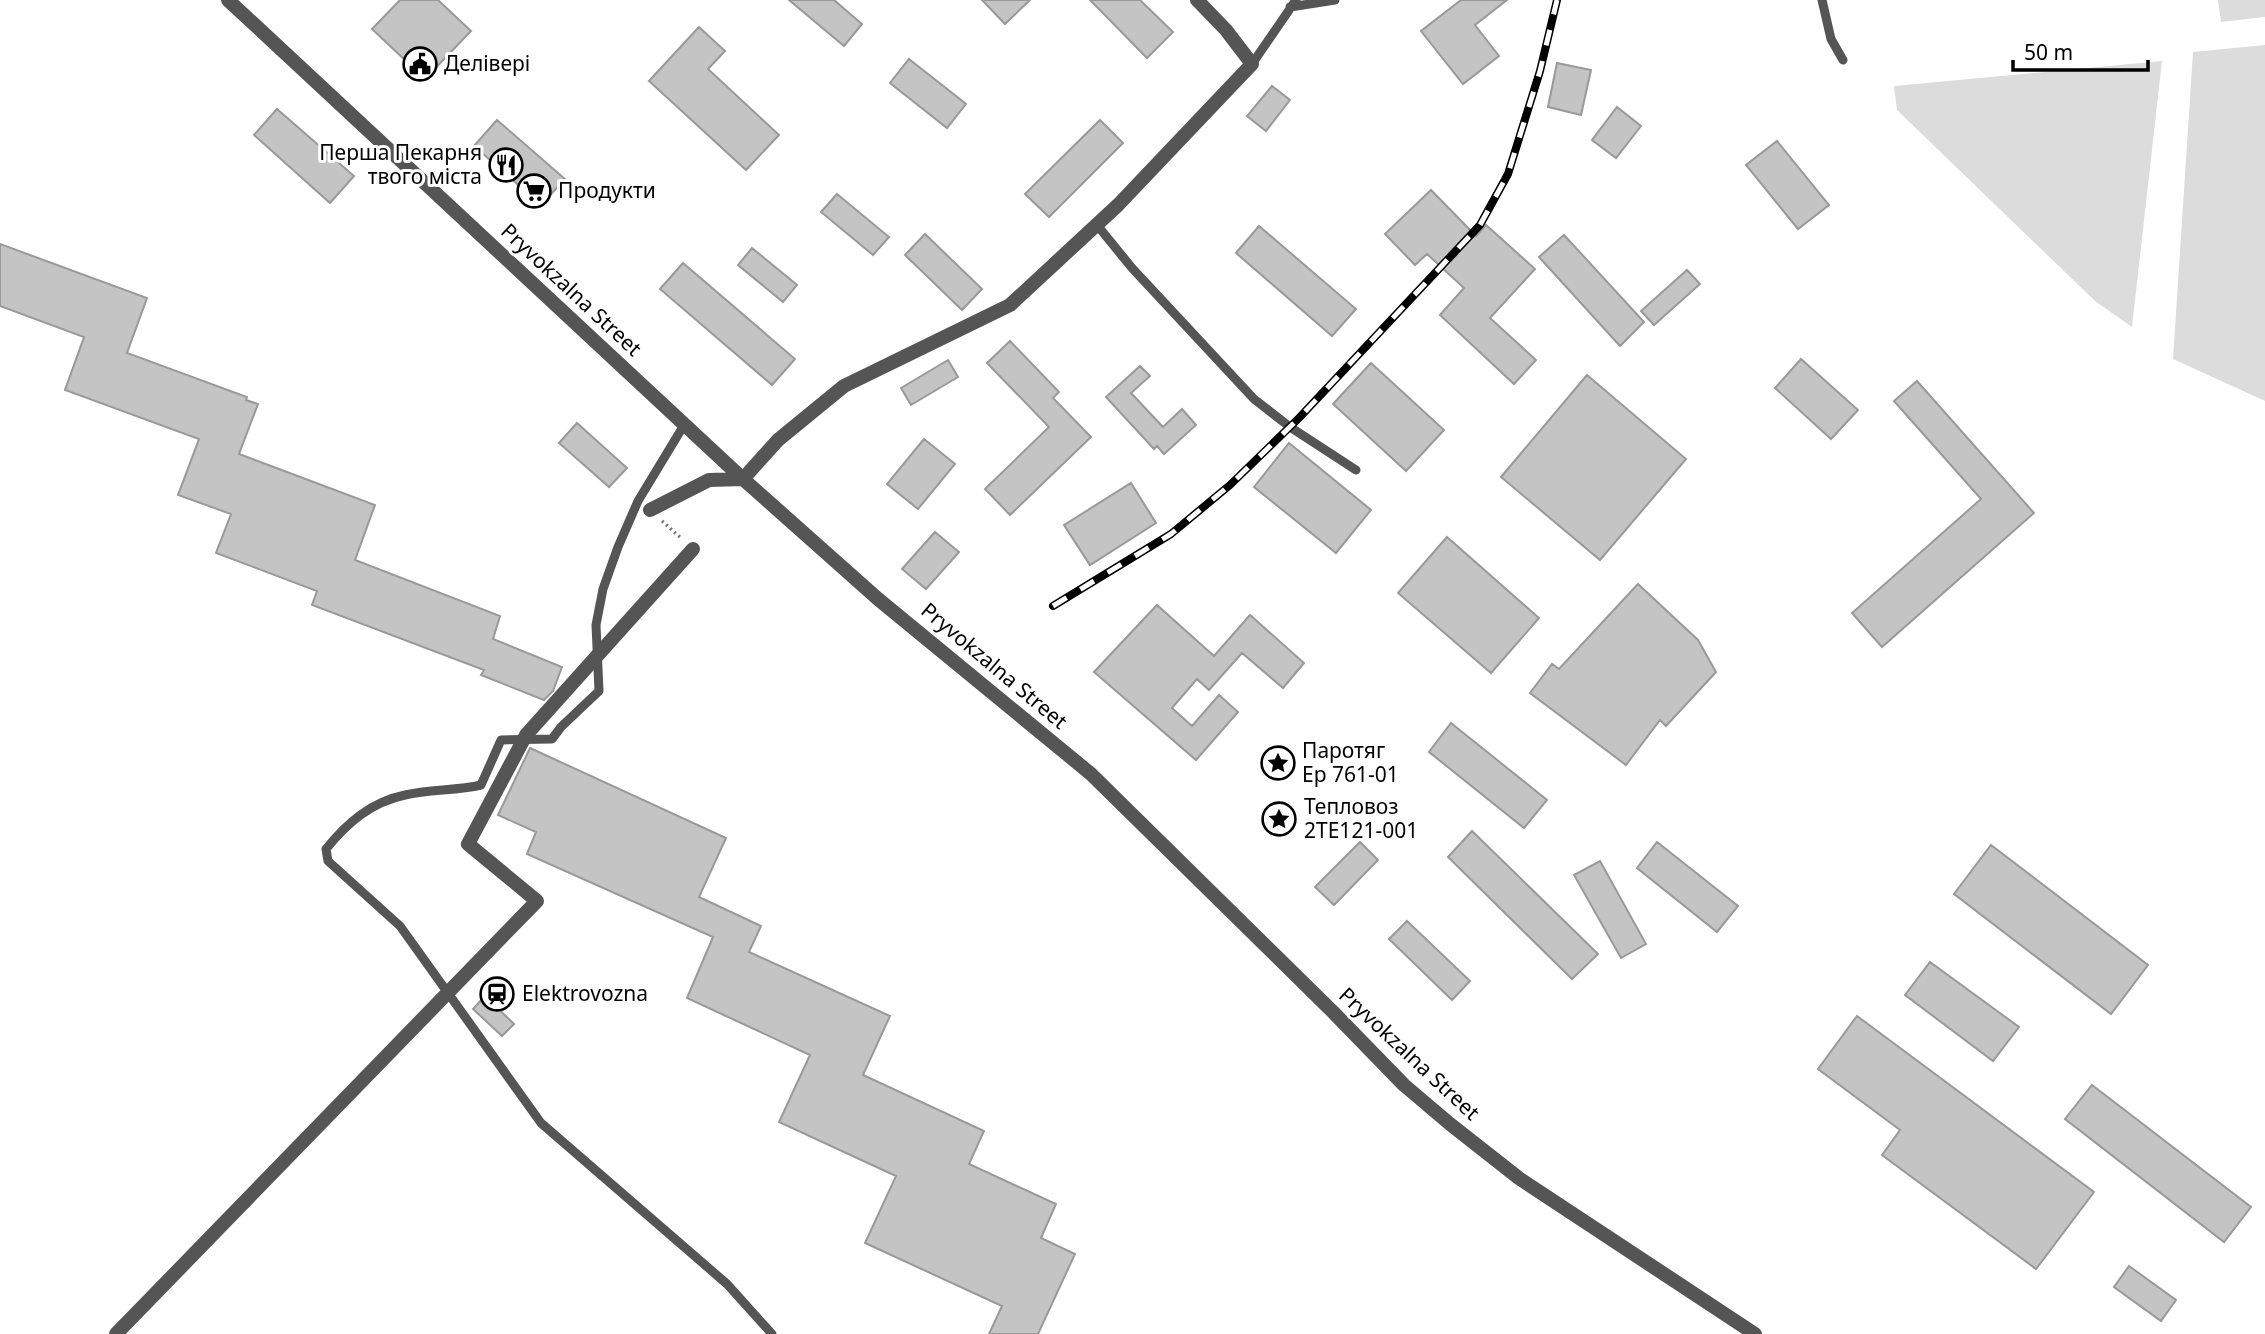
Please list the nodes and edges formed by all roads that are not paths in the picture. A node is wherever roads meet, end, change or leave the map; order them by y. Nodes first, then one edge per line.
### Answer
1 (228, 0) edge
2 (1197, 0) edge
3 (1335, 0) edge
4 (1822, 0) edge
5 (1293, 3) edge
6 (1843, 60) dead end
7 (1252, 64) junction
8 (1097, 225) junction
9 (684, 425) junction
10 (1356, 470) dead end
11 (743, 479) junction
12 (650, 510) road end
13 (693, 549) road end
14 (116, 1334) edge
15 (772, 1334) edge
16 (1755, 1334) edge

1 - 9 street, Pryvokzalna Street
2 - 7 street
3 - 5 lane
4 - 6 lane
5 - 7 lane
7 - 8 street
8 - 10 lane
8 - 11 street
9 - 11 street, Pryvokzalna Street
9 - 15 lane
11 - 12 street
11 - 16 street, Pryvokzalna Street
13 - 14 street, bridge

